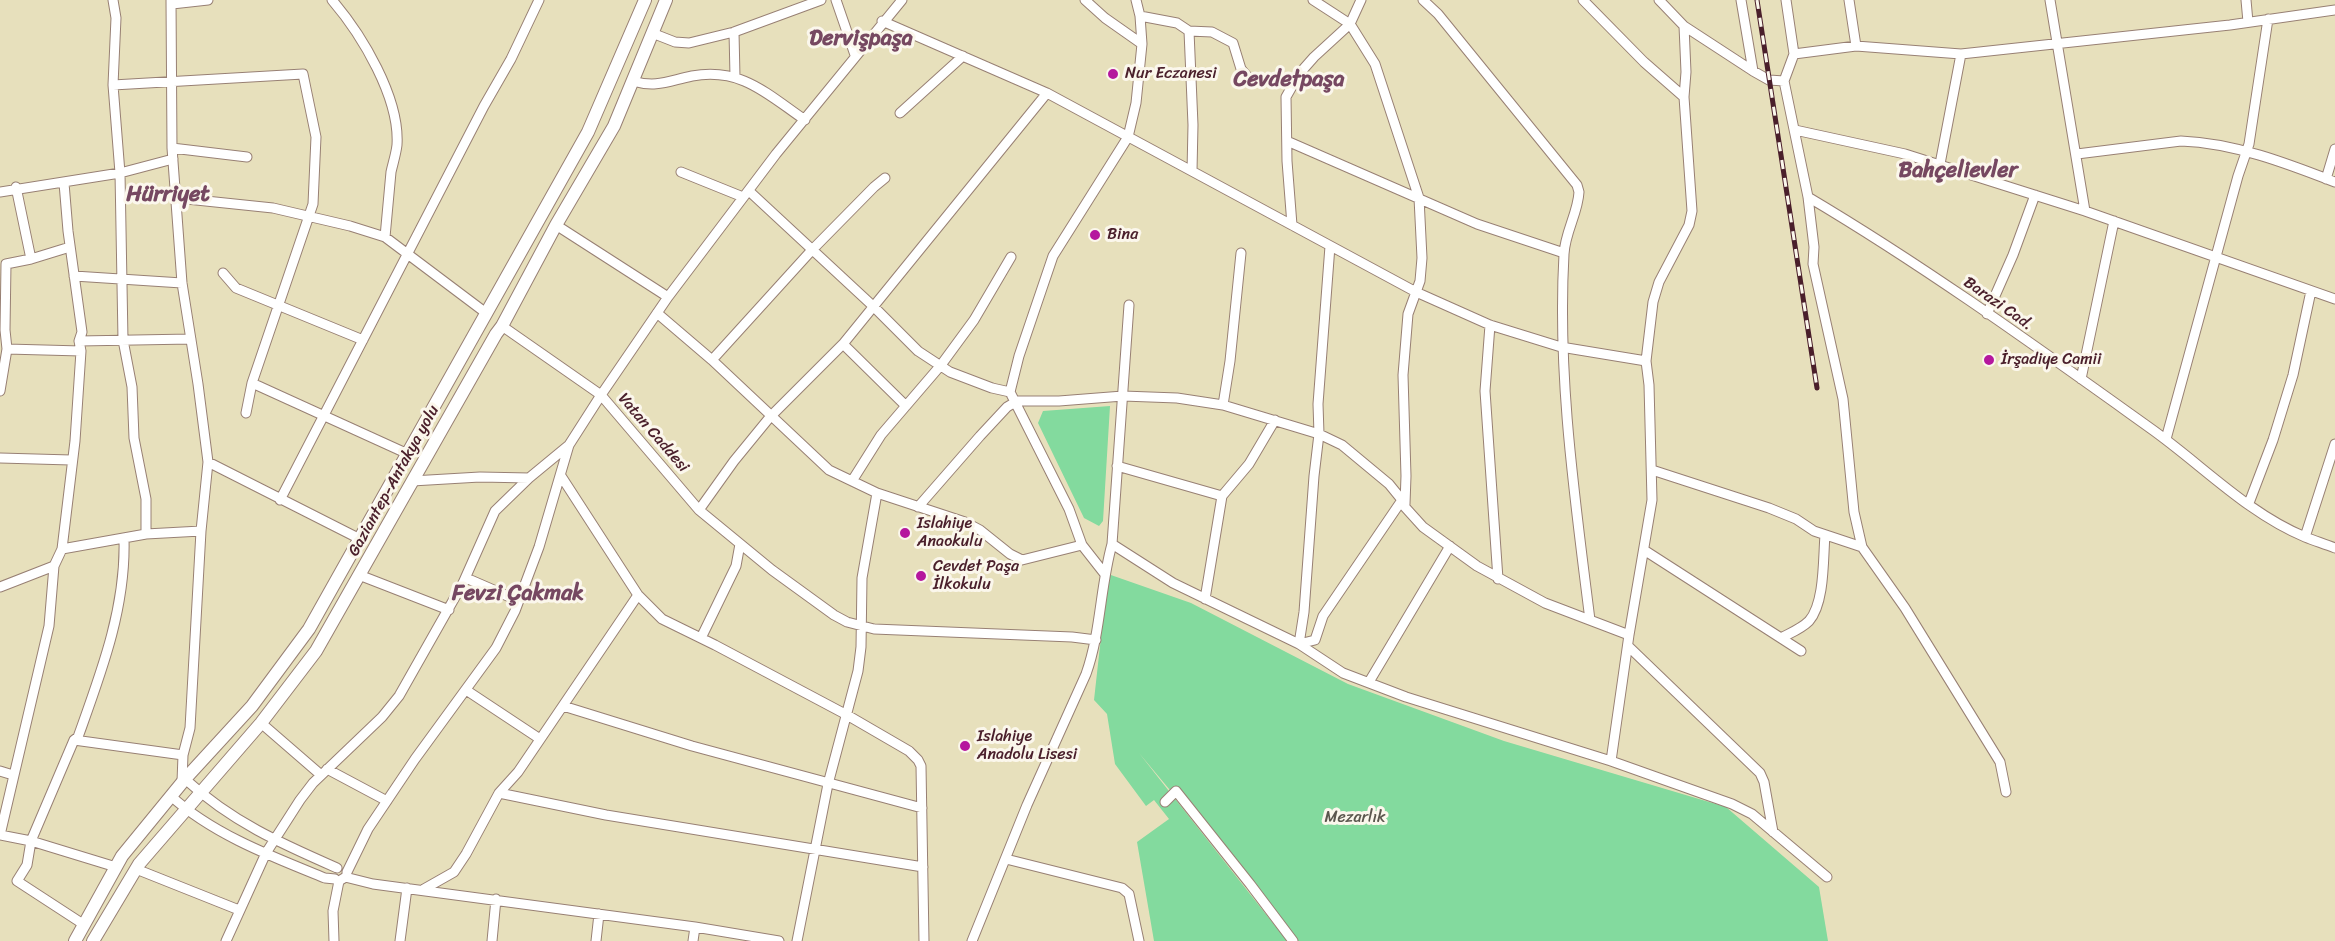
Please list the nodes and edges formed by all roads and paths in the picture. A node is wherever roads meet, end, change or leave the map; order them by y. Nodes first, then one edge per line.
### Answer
1 (113, 0) edge
2 (208, 0) edge
3 (332, 0) edge
4 (539, 0) edge
5 (645, 0) edge
6 (666, 0) edge
7 (821, 0) edge
8 (836, 0) edge
9 (902, 0) edge
10 (1084, 0) edge
11 (1136, 0) edge
12 (1313, 0) edge
13 (1361, 0) edge
14 (1423, 0) edge
15 (1583, 0) edge
16 (1659, 0) edge
17 (1741, 0) edge
18 (1786, 0) edge
19 (1849, 0) edge
20 (2050, 0) edge
21 (2246, 0) edge
22 (172, 2) edge
23 (2335, 10) edge
24 (1140, 16) junction
25 (2268, 19) junction
26 (882, 21) junction
27 (2248, 22) junction
28 (1350, 24) junction
29 (1684, 26) junction
30 (1189, 31) junction
31 (734, 32) junction
32 (652, 33) junction
33 (1142, 44) junction
34 (2059, 45) junction
35 (1856, 46) junction
36 (1794, 54) junction
37 (1961, 54) junction
38 (855, 55) junction
39 (963, 56) junction
40 (1753, 71) junction
41 (1247, 76) dead end
42 (735, 77) junction
43 (632, 81) junction
44 (1784, 81) junction
45 (173, 83) junction
46 (113, 85) junction
47 (1047, 93) junction
48 (1684, 98) junction
49 (900, 113) dead end
50 (805, 120) junction
51 (1795, 130) junction
52 (1128, 137) junction
53 (1287, 141) junction
54 (172, 148) junction
55 (2335, 149) edge
56 (2247, 152) junction
57 (2077, 154) junction
58 (247, 157) dead end
59 (173, 159) junction
60 (1940, 164) junction
61 (1192, 171) junction
62 (681, 172) dead end
63 (120, 173) junction
64 (885, 178) dead end
65 (2331, 180) edge
66 (64, 183) junction
67 (16, 188) junction
68 (0, 192) edge
69 (746, 194) junction
70 (2035, 195) junction
71 (1808, 197) junction
72 (177, 198) junction
73 (1419, 198) junction
74 (2085, 211) junction
75 (310, 216) junction
76 (2114, 221) junction
77 (556, 225) junction
78 (1292, 225) junction
79 (385, 237) junction
80 (1330, 246) junction
81 (70, 247) junction
82 (811, 250) junction
83 (408, 253) junction
84 (1241, 253) dead end
85 (1564, 253) junction
86 (1011, 257) dead end
87 (2216, 257) junction
88 (31, 259) junction
89 (224, 273) dead end
90 (74, 276) junction
91 (122, 280) junction
92 (182, 283) junction
93 (2311, 291) junction
94 (1416, 292) junction
95 (668, 297) junction
96 (2335, 299) edge
97 (1129, 305) dead end
98 (278, 306) junction
99 (874, 307) junction
100 (486, 313) junction
101 (657, 313) junction
102 (1987, 314) junction
103 (1490, 325) junction
104 (502, 326) junction
105 (191, 339) junction
106 (123, 340) junction
107 (363, 340) junction
108 (843, 344) junction
109 (80, 346) junction
110 (1562, 347) junction
111 (7, 349) junction
112 (712, 360) junction
113 (1646, 361) junction
114 (941, 365) junction
115 (2081, 379) junction
116 (252, 383) junction
117 (0, 391) edge
118 (1010, 392) junction
119 (601, 395) junction
120 (1123, 396) junction
121 (1017, 401) junction
122 (1223, 405) junction
123 (906, 406) junction
124 (246, 412) dead end
125 (324, 417) junction
126 (770, 417) junction
127 (1275, 420) junction
128 (1319, 434) junction
129 (2166, 439) junction
130 (2335, 444) edge
131 (569, 445) junction
132 (408, 454) junction
133 (0, 458) edge
134 (71, 460) junction
135 (208, 462) junction
136 (1118, 466) junction
137 (1652, 470) junction
138 (561, 476) junction
139 (529, 478) junction
140 (412, 481) junction
141 (852, 481) junction
142 (878, 493) junction
143 (1222, 496) junction
144 (280, 500) junction
145 (1403, 503) junction
146 (2249, 504) junction
147 (918, 507) junction
148 (699, 510) junction
149 (201, 531) junction
150 (146, 534) junction
151 (1825, 535) junction
152 (2305, 537) junction
153 (124, 539) junction
154 (360, 539) junction
155 (740, 544) junction
156 (1112, 544) junction
157 (1082, 545) junction
158 (1450, 546) junction
159 (1862, 547) junction
160 (2335, 548) edge
161 (62, 549) junction
162 (1644, 550) junction
163 (54, 566) junction
164 (1104, 573) junction
165 (359, 576) junction
166 (466, 578) junction
167 (1498, 579) junction
168 (0, 587) edge
169 (638, 595) junction
170 (1205, 599) junction
171 (519, 601) junction
172 (449, 610) junction
173 (1590, 620) junction
174 (860, 626) junction
175 (1629, 635) junction
176 (701, 638) junction
177 (1781, 638) junction
178 (1096, 640) junction
179 (1299, 644) junction
180 (1628, 646) junction
181 (1801, 651) dead end
182 (1369, 682) junction
183 (466, 690) junction
184 (563, 706) junction
185 (847, 715) junction
186 (261, 723) junction
187 (540, 739) junction
188 (74, 740) junction
189 (183, 755) junction
190 (1611, 761) junction
191 (0, 771) edge
192 (324, 772) junction
193 (13, 775) junction
194 (183, 781) junction
195 (828, 784) junction
196 (2006, 792) dead end
197 (199, 793) junction
198 (500, 793) junction
199 (171, 796) junction
200 (387, 801) junction
201 (1165, 801) dead end
202 (922, 808) junction
203 (186, 810) junction
204 (1773, 832) junction
205 (0, 835) edge
206 (274, 839) junction
207 (31, 841) junction
208 (816, 848) junction
209 (266, 854) junction
210 (1006, 859) junction
211 (116, 867) junction
212 (922, 867) junction
213 (136, 869) junction
214 (341, 877) junction
215 (1827, 877) dead end
216 (407, 888) junction
217 (423, 889) junction
218 (496, 899) junction
219 (239, 909) junction
220 (599, 914) junction
221 (83, 924) junction
222 (695, 927) junction
223 (75, 941) edge
224 (93, 941) edge
225 (225, 941) edge
226 (334, 941) edge
227 (400, 941) edge
228 (492, 941) edge
229 (596, 941) edge
230 (693, 941) edge
231 (779, 941) edge
232 (797, 941) edge
233 (924, 941) edge
234 (972, 941) edge
235 (1139, 941) edge
236 (1293, 941) edge

1 - 46 street
2 - 22 street
3 - 79 street
4 - 83 street
5 - 100 main road, Gaziantep-Antakya yolu
6 - 32 main road, Gaziantep-Antakya yolu
7 - 31 street
8 - 38 street
9 - 26 street, Vatan Caddesi
10 - 33 street
11 - 24 street
12 - 28 street
13 - 28 street
14 - 85 street
15 - 48 street
16 - 29 street
17 - 40 street
18 - 36 street
19 - 35 street
20 - 34 street
21 - 27 street
22 - 45 street
23 - 25 street
24 - 30 street
24 - 33 street
25 - 27 street
25 - 56 street
26 - 38 street, Vatan Caddesi
26 - 39 street
27 - 34 street
28 - 53 street
28 - 73 street
29 - 40 street
29 - 48 street
30 - 41 street
30 - 61 street
31 - 32 street
31 - 42 street
32 - 43 main road, Gaziantep-Antakya yolu
33 - 52 street
34 - 37 street
34 - 57 street
35 - 36 street
35 - 37 street
36 - 44 street
37 - 60 street
38 - 50 street, Vatan Caddesi
39 - 47 street
39 - 49 street
40 - 44 street
42 - 43 street
42 - 50 street
43 - 77 main road, Gaziantep-Antakya yolu
44 - 51 street
45 - 46 street
45 - 54 street
45 - 75 street
46 - 63 street
47 - 52 street
47 - 99 street
48 - 113 street
50 - 69 street, Vatan Caddesi
51 - 60 street
51 - 71 street
52 - 61 street
52 - 118 street
53 - 73 street
53 - 78 street
54 - 58 street
54 - 59 street
55 - 65 street
56 - 57 street
56 - 65 street
56 - 87 street
57 - 74 street
59 - 63 street
59 - 72 street
60 - 70 street
61 - 78 street
62 - 69 street
63 - 66 street
63 - 91 street
64 - 82 street
66 - 67 street
66 - 81 street
67 - 68 street
67 - 88 street
69 - 82 street
69 - 95 street, Vatan Caddesi
70 - 74 street
70 - 102 street
71 - 102 street, Barazi Cad.
71 - 159 street
72 - 75 street
72 - 92 street
73 - 85 street
73 - 94 street
74 - 76 street
75 - 79 street
75 - 98 street
76 - 87 street
76 - 115 street
77 - 95 street
77 - 104 main road, Gaziantep-Antakya yolu
78 - 80 street
79 - 83 street
80 - 94 street
80 - 128 street
81 - 88 street
81 - 90 street
82 - 99 street
82 - 112 street
83 - 100 street
83 - 107 street
84 - 122 street
85 - 110 street
86 - 114 street
87 - 93 street
87 - 129 street
88 - 111 street
89 - 98 street
90 - 91 street
90 - 109 street
91 - 92 street
91 - 106 street
92 - 105 street
93 - 96 street
93 - 146 street
94 - 103 street
94 - 145 street
95 - 101 street, Vatan Caddesi
97 - 120 street
98 - 107 street
98 - 116 street
99 - 108 street
99 - 114 street
100 - 132 main road, Gaziantep-Antakya yolu
101 - 112 street
101 - 119 street, Vatan Caddesi
102 - 115 street, Barazi Cad.
103 - 110 street
103 - 167 street
104 - 119 street
104 - 140 main road, Gaziantep-Antakya yolu
105 - 106 street
105 - 135 street
106 - 109 street
106 - 150 street
107 - 125 street
108 - 123 street
108 - 126 street
109 - 111 street
109 - 134 street
110 - 113 street
110 - 173 street
111 - 117 street
112 - 126 street
113 - 137 street
114 - 118 street
114 - 123 street
115 - 129 street, Barazi Cad.
116 - 124 street
116 - 125 street
118 - 121 street
119 - 131 street
119 - 148 street, Vatan Caddesi
120 - 121 street
120 - 122 street
120 - 136 street
121 - 147 street
121 - 157 street
122 - 127 street
123 - 141 street
125 - 132 street
125 - 144 street
126 - 141 street
126 - 148 street
127 - 128 street
127 - 143 street
128 - 145 street
128 - 179 street
129 - 146 street, Barazi Cad.
130 - 152 street
131 - 138 street
131 - 139 street
132 - 154 main road, Gaziantep-Antakya yolu
133 - 134 street
134 - 161 street
135 - 144 street
135 - 149 street
136 - 143 street
136 - 156 street
137 - 151 street
137 - 162 street
138 - 169 street
138 - 171 street
139 - 140 street
139 - 166 street
140 - 165 main road, Gaziantep-Antakya yolu
141 - 142 street
142 - 147 street
142 - 174 street
143 - 170 street
144 - 154 street
145 - 158 street
145 - 179 street
146 - 152 street, Barazi Cad.
147 - 157 street
148 - 155 street, Vatan Caddesi
149 - 150 street
149 - 189 street
150 - 153 street
151 - 159 street
151 - 177 street
152 - 160 street, Barazi Cad.
153 - 161 street
153 - 188 street
154 - 194 main road, Gaziantep-Antakya yolu
155 - 174 street, Vatan Caddesi
155 - 176 street
156 - 164 street
156 - 170 street
157 - 164 street
158 - 167 street
158 - 182 street
159 - 196 street
161 - 163 street
162 - 175 street
162 - 177 street
163 - 168 street
163 - 193 street
164 - 178 street
165 - 172 street
165 - 186 main road, Gaziantep-Antakya yolu
166 - 171 street
166 - 172 street
167 - 173 street
169 - 176 street
169 - 184 street
170 - 179 street
171 - 183 street
172 - 192 street
173 - 175 street
174 - 178 street, Vatan Caddesi
174 - 185 street
175 - 180 street
176 - 185 street
177 - 181 street
178 - 210 street
179 - 182 street
180 - 190 street
180 - 204 street
182 - 190 street
183 - 187 street
183 - 200 street
184 - 187 street
184 - 195 street
185 - 195 street
185 - 202 street
186 - 192 street
186 - 197 main road, Gaziantep-Antakya yolu
187 - 198 street
188 - 189 street
188 - 207 street
189 - 194 street
190 - 204 street
191 - 193 street
192 - 200 street
192 - 206 street
193 - 205 street
194 - 197 street
194 - 199 main road, Gaziantep-Antakya yolu
195 - 202 street
195 - 208 street
197 - 203 main road, Gaziantep-Antakya yolu
197 - 206 street
198 - 208 street
198 - 217 street
199 - 203 street
199 - 211 main road, Gaziantep-Antakya yolu
200 - 214 street
201 - 236 street
202 - 212 street
203 - 209 street
203 - 213 main road, Gaziantep-Antakya yolu
204 - 215 street
205 - 207 street
206 - 209 street
206 - 214 street
207 - 211 street
207 - 221 street
208 - 212 street
208 - 232 street
209 - 214 street
209 - 219 street
210 - 234 street
210 - 235 street
211 - 221 main road, Gaziantep-Antakya yolu
212 - 233 street
213 - 219 street
213 - 224 main road, Gaziantep-Antakya yolu
214 - 216 street
214 - 226 street
216 - 217 street
216 - 227 street
217 - 218 street
218 - 220 street
218 - 228 street
219 - 225 street
220 - 222 street
220 - 229 street
221 - 223 main road, Gaziantep-Antakya yolu
222 - 230 street
222 - 231 street

